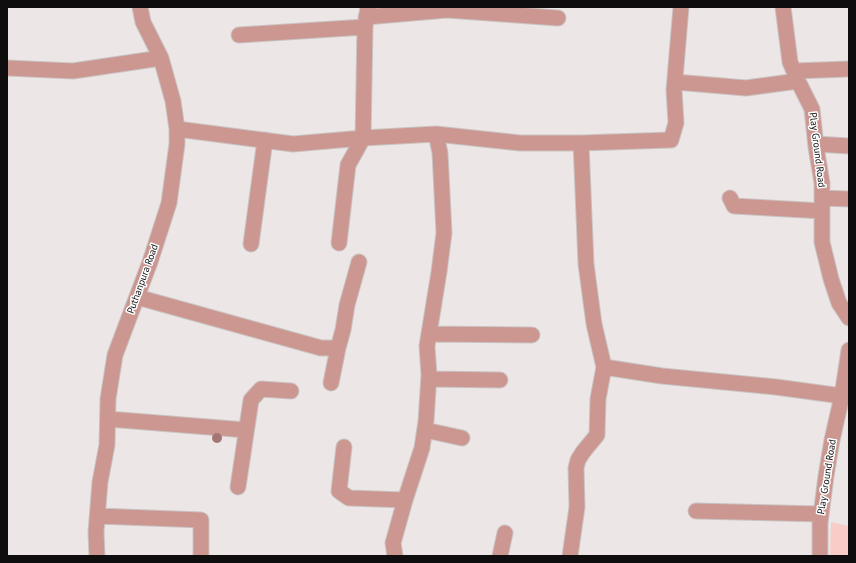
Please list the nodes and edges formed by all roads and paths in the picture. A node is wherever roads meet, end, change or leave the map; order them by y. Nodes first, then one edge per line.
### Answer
1 (140, 7) edge
2 (681, 7) edge
3 (783, 7) edge
4 (366, 17) edge
5 (558, 18) dead end
6 (239, 35) dead end
7 (161, 58) junction
8 (7, 68) edge
9 (849, 69) edge
10 (796, 76) junction
11 (675, 82) junction
12 (177, 129) junction
13 (436, 134) junction
14 (363, 138) junction
15 (266, 140) junction
16 (581, 143) junction
17 (816, 144) junction
18 (849, 146) edge
19 (730, 198) dead end
20 (849, 199) edge
21 (822, 205) junction
22 (339, 243) dead end
23 (251, 244) dead end
24 (360, 262) dead end
25 (137, 297) junction
26 (849, 318) edge
27 (429, 334) junction
28 (532, 335) dead end
29 (338, 348) junction
30 (849, 350) edge
31 (604, 367) junction
32 (429, 379) junction
33 (500, 380) dead end
34 (331, 383) dead end
35 (291, 391) dead end
36 (842, 396) junction
37 (108, 419) junction
38 (246, 430) junction
39 (424, 430) junction
40 (462, 438) dead end
41 (344, 447) dead end
42 (238, 487) dead end
43 (405, 500) junction
44 (696, 511) dead end
45 (821, 514) junction
46 (98, 516) junction
47 (505, 533) dead end
48 (97, 556) edge
49 (201, 556) edge
50 (394, 556) edge
51 (500, 556) edge
52 (570, 556) edge
53 (820, 556) edge

1 - 7 street, Puthanpura Road
2 - 11 street
3 - 10 street, Play Ground Road
4 - 5 street
4 - 6 street
4 - 14 street
7 - 8 street
7 - 12 street, Puthanpura Road
9 - 10 street
10 - 11 street
10 - 17 street, Play Ground Road
11 - 16 street
12 - 15 street
12 - 25 street, Puthanpura Road
13 - 14 street
13 - 16 street
13 - 27 street
14 - 15 street
14 - 22 street
15 - 23 street
16 - 31 street
17 - 18 street
17 - 21 street, Play Ground Road
19 - 21 street
20 - 21 street
21 - 26 street, Play Ground Road
24 - 29 street
25 - 29 street
25 - 37 street, Puthanpura Road
27 - 28 street
27 - 32 street
29 - 34 street
30 - 36 street, Play Ground Road
31 - 36 street
31 - 52 street
32 - 33 street
32 - 39 street
35 - 38 street
36 - 45 street, Play Ground Road
37 - 38 street
37 - 46 street, Puthanpura Road
38 - 42 street
39 - 40 street
39 - 43 street
41 - 43 street
43 - 50 street
44 - 45 street
45 - 53 street, Play Ground Road
46 - 48 street, Puthanpura Road
46 - 49 street
47 - 51 street

